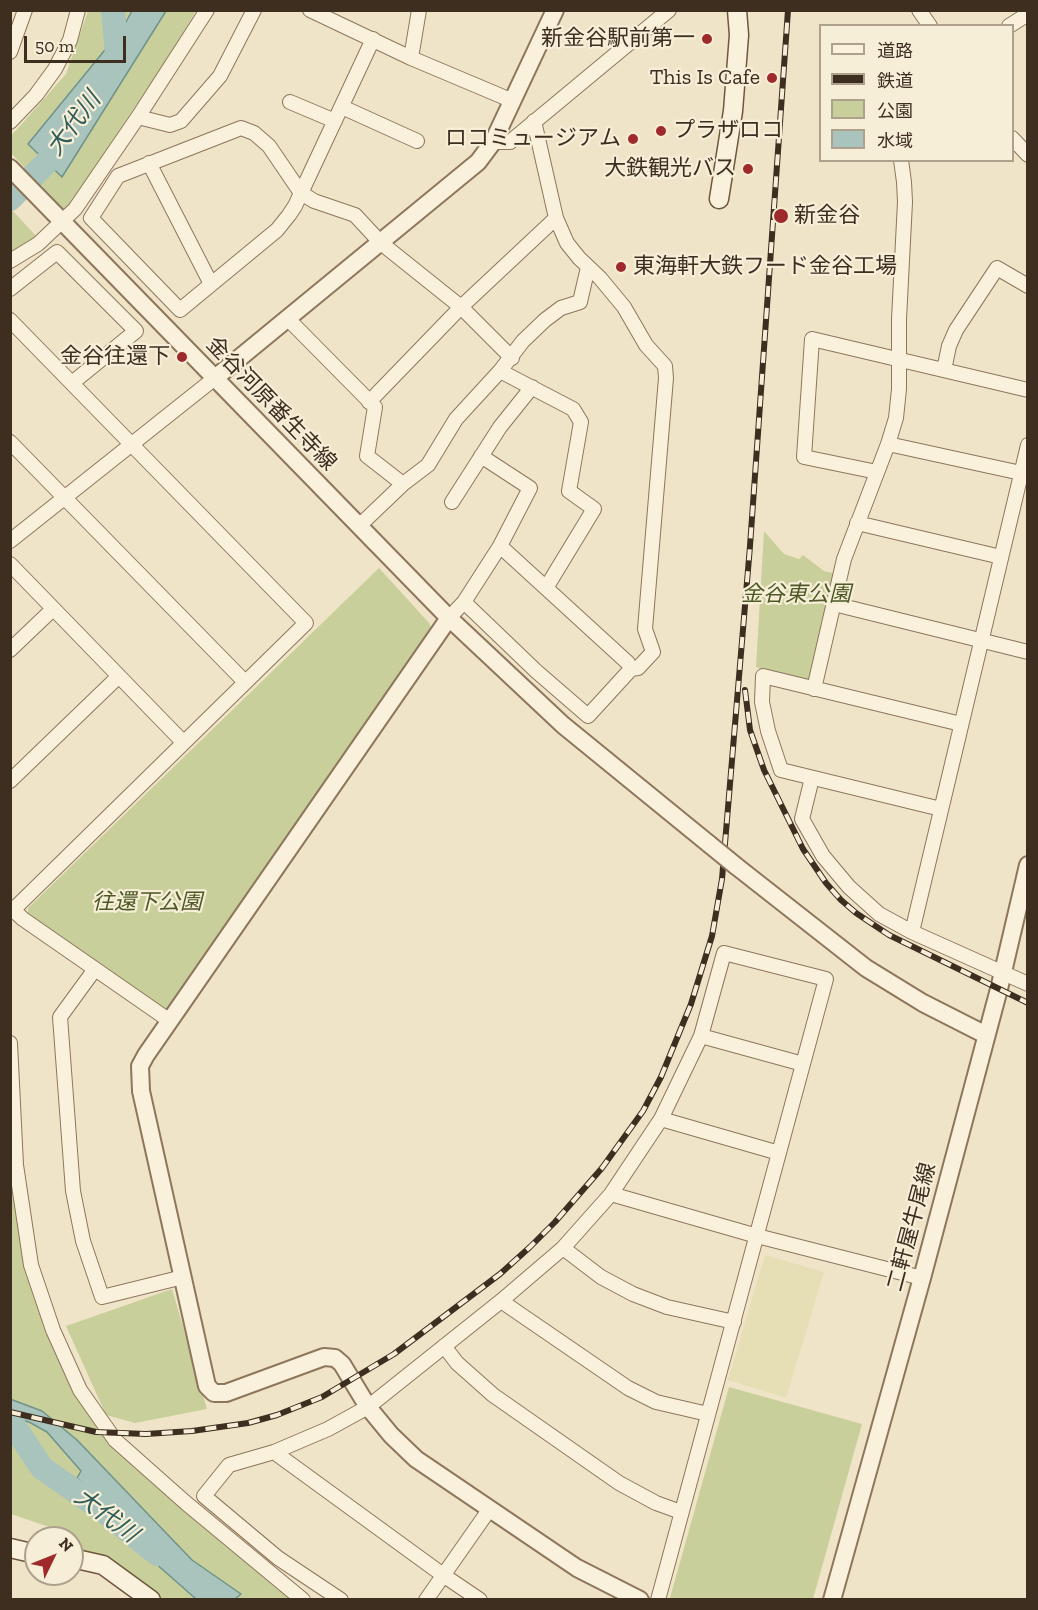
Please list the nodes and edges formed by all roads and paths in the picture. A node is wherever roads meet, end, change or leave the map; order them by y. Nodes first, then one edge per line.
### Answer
1 (25, 10) edge
2 (78, 10) edge
3 (207, 10) edge
4 (254, 10) edge
5 (310, 10) edge
6 (418, 10) edge
7 (555, 10) edge
8 (669, 10) edge
9 (737, 10) edge
10 (919, 10) edge
11 (1028, 14) edge
12 (929, 24) edge
13 (1012, 24) edge
14 (373, 39) junction
15 (10, 52) edge
16 (411, 58) junction
17 (513, 101) junction
18 (290, 102) dead end
19 (342, 107) junction
20 (138, 117) junction
21 (10, 122) edge
22 (335, 122) junction
23 (534, 122) junction
24 (1014, 140) edge
25 (417, 141) dead end
26 (494, 142) junction
27 (1028, 155) edge
28 (901, 162) edge
29 (149, 163) junction
30 (10, 168) edge
31 (301, 193) junction
32 (719, 199) dead end
33 (556, 218) junction
34 (62, 221) junction
35 (381, 243) junction
36 (10, 261) edge
37 (588, 267) junction
38 (211, 284) junction
39 (1028, 286) edge
40 (10, 290) edge
41 (462, 307) junction
42 (287, 318) junction
43 (10, 320) edge
44 (512, 358) junction
45 (899, 359) junction
46 (944, 370) junction
47 (500, 371) junction
48 (215, 378) junction
49 (72, 383) junction
50 (532, 387) junction
51 (1028, 390) edge
52 (369, 402) junction
53 (10, 442) edge
54 (132, 444) junction
55 (888, 444) junction
56 (1028, 445) edge
57 (482, 456) junction
58 (877, 472) junction
59 (1021, 473) junction
60 (403, 484) junction
61 (64, 498) junction
62 (452, 502) dead end
63 (857, 523) junction
64 (359, 526) junction
65 (10, 541) edge
66 (500, 546) junction
67 (1001, 557) junction
68 (10, 564) edge
69 (546, 588) junction
70 (464, 602) junction
71 (834, 604) junction
72 (53, 609) junction
73 (448, 618) junction
74 (981, 640) junction
75 (10, 650) edge
76 (1028, 652) edge
77 (631, 669) junction
78 (119, 676) junction
79 (245, 682) junction
80 (814, 689) junction
81 (961, 724) junction
82 (183, 742) junction
83 (812, 778) junction
84 (10, 781) edge
85 (941, 809) junction
86 (1028, 865) edge
87 (1025, 890) edge
88 (12, 908) edge
89 (912, 932) junction
90 (95, 969) junction
91 (1002, 973) junction
92 (1028, 984) edge
93 (170, 1021) junction
94 (701, 1035) junction
95 (986, 1035) junction
96 (10, 1042) edge
97 (804, 1064) junction
98 (661, 1119) junction
99 (779, 1153) junction
100 (610, 1194) junction
101 (757, 1236) junction
102 (562, 1248) junction
103 (183, 1277) junction
104 (922, 1278) junction
105 (501, 1301) junction
106 (734, 1322) junction
107 (444, 1346) junction
108 (368, 1407) junction
109 (708, 1414) junction
110 (274, 1452) junction
111 (489, 1510) junction
112 (681, 1512) junction
113 (84, 1561) edge
114 (443, 1575) junction
115 (151, 1599) edge
116 (303, 1599) edge
117 (341, 1599) edge
118 (426, 1599) edge
119 (480, 1599) edge
120 (640, 1599) edge
121 (658, 1599) edge
122 (832, 1599) edge

1 - 15 street
2 - 21 street
3 - 20 street
4 - 20 street
5 - 14 street
6 - 16 street
7 - 17 street
8 - 23 street
9 - 32 main road
10 - 12 street
11 - 13 street
14 - 16 street
14 - 19 street
16 - 17 street
17 - 26 street
18 - 22 street
19 - 22 street
19 - 25 street
20 - 34 street
22 - 31 street
23 - 26 street
23 - 33 street
24 - 27 street
26 - 35 street
28 - 45 street
29 - 31 street
29 - 38 street
29 - 38 street
30 - 34 street, 金谷河原番生寺線
31 - 35 street
31 - 38 street
33 - 37 street
33 - 41 street
34 - 36 street
34 - 48 street, 金谷河原番生寺線
35 - 41 street
35 - 42 street
37 - 44 street
37 - 77 street
39 - 46 street
40 - 49 street
41 - 44 street
41 - 52 street
42 - 48 street
42 - 52 street
43 - 49 street
44 - 47 street
45 - 46 street
45 - 55 street
45 - 58 street
46 - 51 street
47 - 50 street
47 - 60 street
48 - 54 street
48 - 64 street, 金谷河原番生寺線
49 - 54 street
50 - 57 street
50 - 69 street
52 - 60 street
53 - 61 street
54 - 61 street
54 - 79 street
55 - 58 street
55 - 59 street
56 - 59 street
57 - 62 street
57 - 66 street
58 - 63 street
59 - 67 street
60 - 64 street
61 - 65 street
61 - 79 street
63 - 67 street
63 - 71 street
64 - 73 street, 金谷河原番生寺線
66 - 69 street
66 - 70 street
67 - 74 street
68 - 72 street
69 - 77 street
70 - 73 street
70 - 77 street
71 - 74 street
71 - 80 street
72 - 75 street
72 - 78 street
73 - 93 street
73 - 95 street, 金谷河原番生寺線, bridge
74 - 76 street
74 - 81 street
78 - 82 street
78 - 84 street
79 - 82 street
80 - 81 street
80 - 83 street
81 - 85 street
82 - 88 street
83 - 85 street
83 - 89 street
85 - 89 street
86 - 87 street, 二軒屋牛尾線
87 - 91 street, 二軒屋牛尾線
88 - 90 street
89 - 91 street
90 - 93 street
90 - 103 street
91 - 92 street
91 - 95 street, 二軒屋牛尾線
93 - 103 street
94 - 97 street
94 - 97 street
94 - 98 street
95 - 104 street, 二軒屋牛尾線
96 - 116 street
97 - 99 street
98 - 99 street
98 - 100 street
99 - 101 street
100 - 101 street
100 - 102 street
101 - 104 street
101 - 106 street
102 - 105 street
102 - 106 street
103 - 108 street
104 - 122 street, 二軒屋牛尾線
105 - 107 street
105 - 109 street
106 - 109 street
107 - 108 street
107 - 112 street
108 - 110 street
108 - 111 street
109 - 112 street
110 - 114 street
110 - 117 street
111 - 114 street
111 - 120 street
112 - 121 street
113 - 115 main road
114 - 118 street
114 - 119 street

